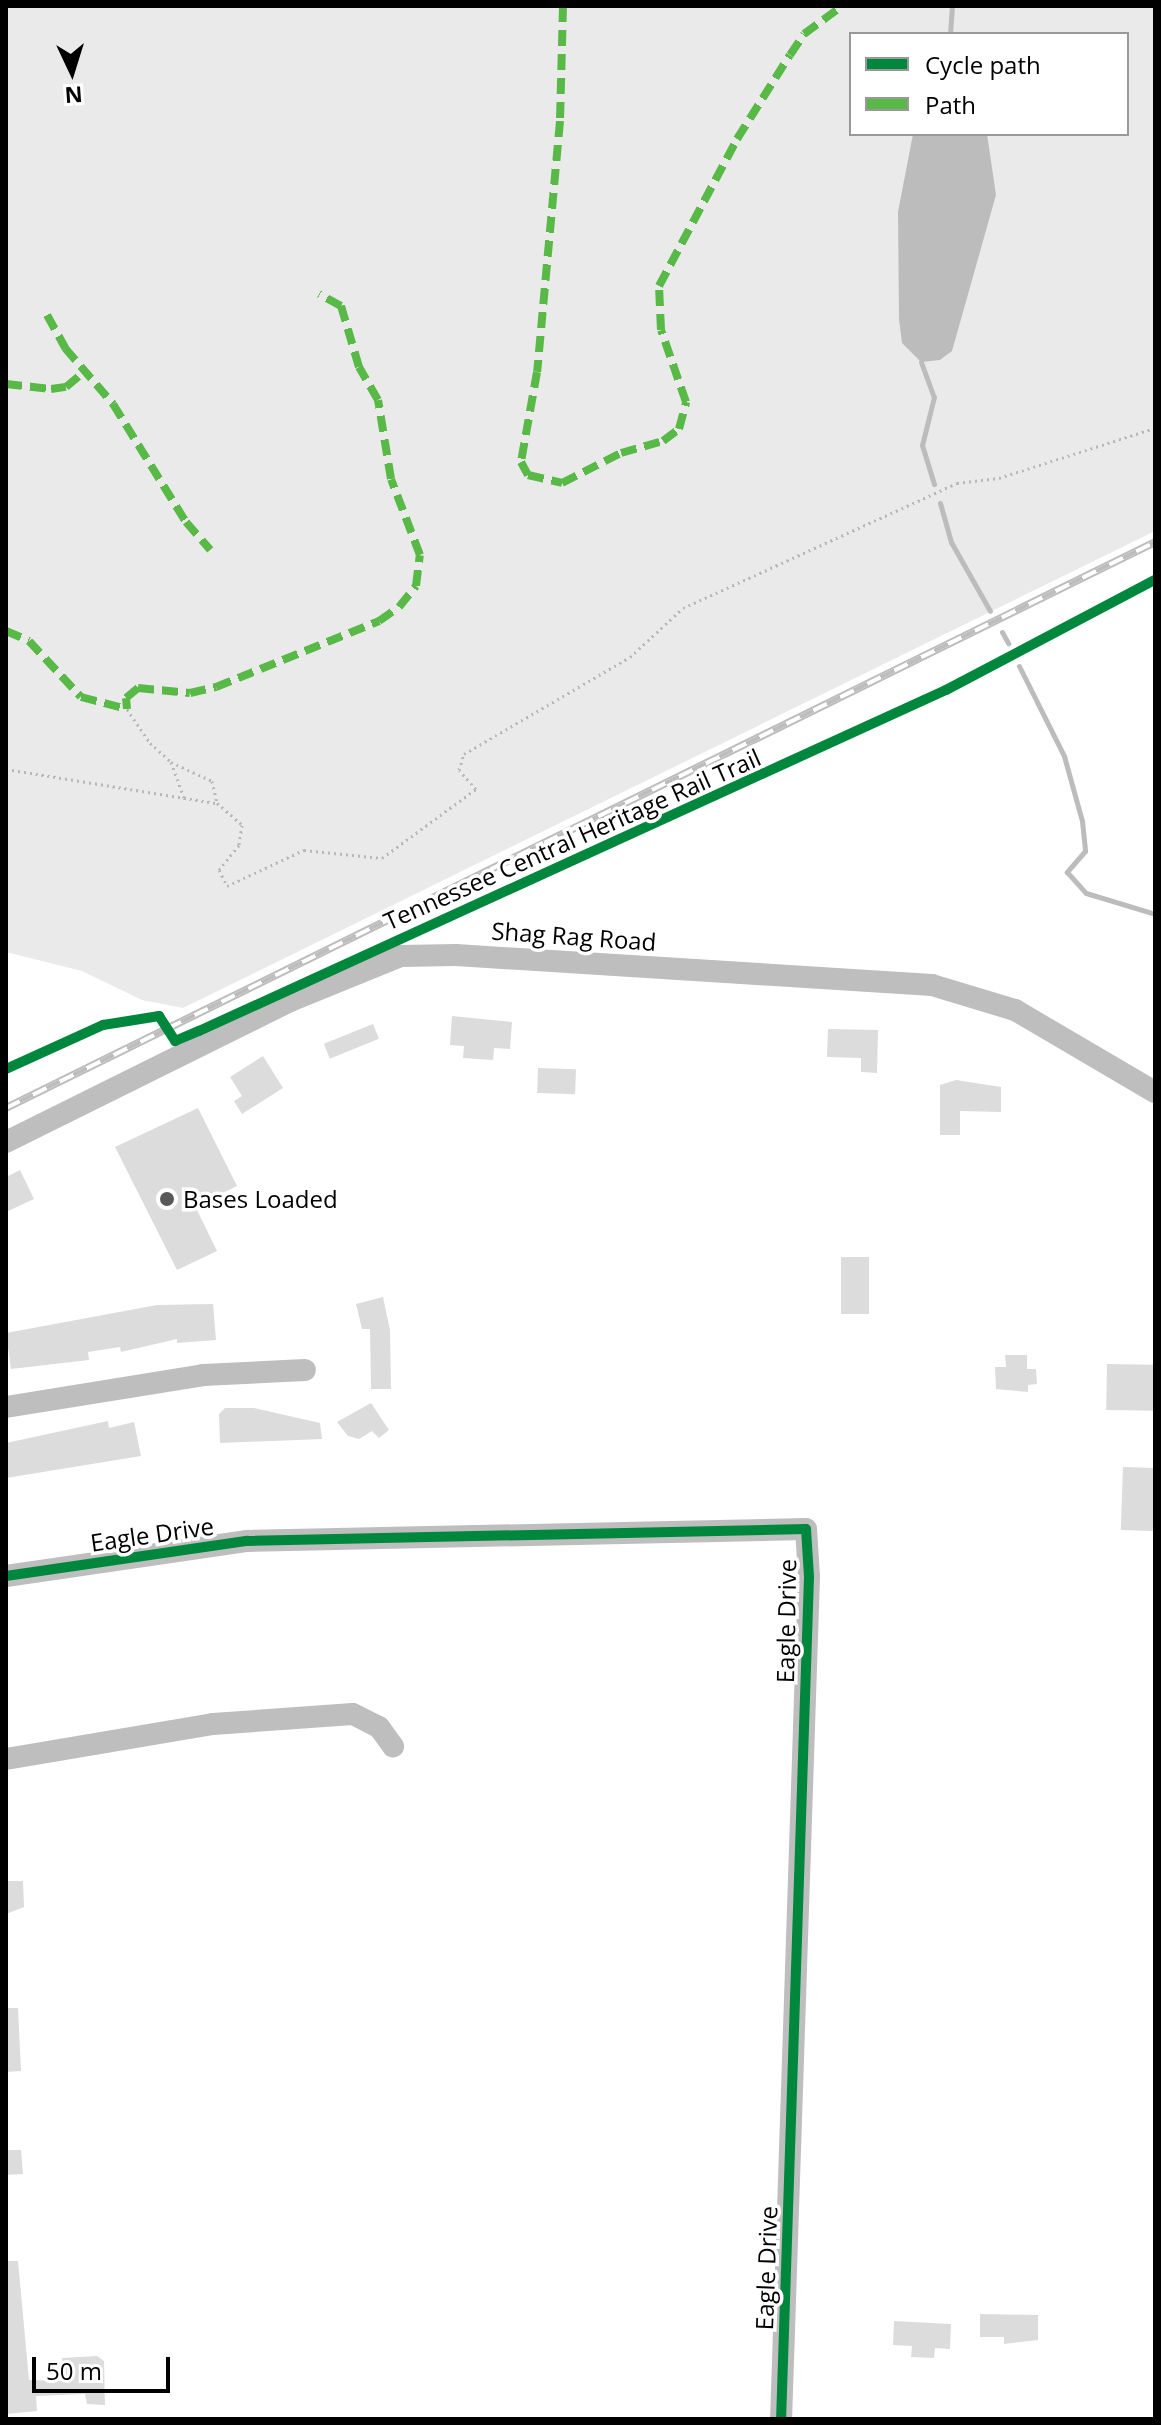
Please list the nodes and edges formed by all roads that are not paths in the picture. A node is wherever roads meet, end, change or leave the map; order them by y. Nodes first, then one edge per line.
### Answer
1 (1155, 1092) edge
2 (6, 1142) edge
3 (305, 1370) dead end
4 (6, 1407) edge
5 (6, 1576) edge
6 (393, 1746) dead end
7 (6, 1759) edge
8 (781, 2419) edge

1 - 2 street, Shag Rag Road
3 - 4 street
5 - 8 street, Eagle Drive
6 - 7 street

